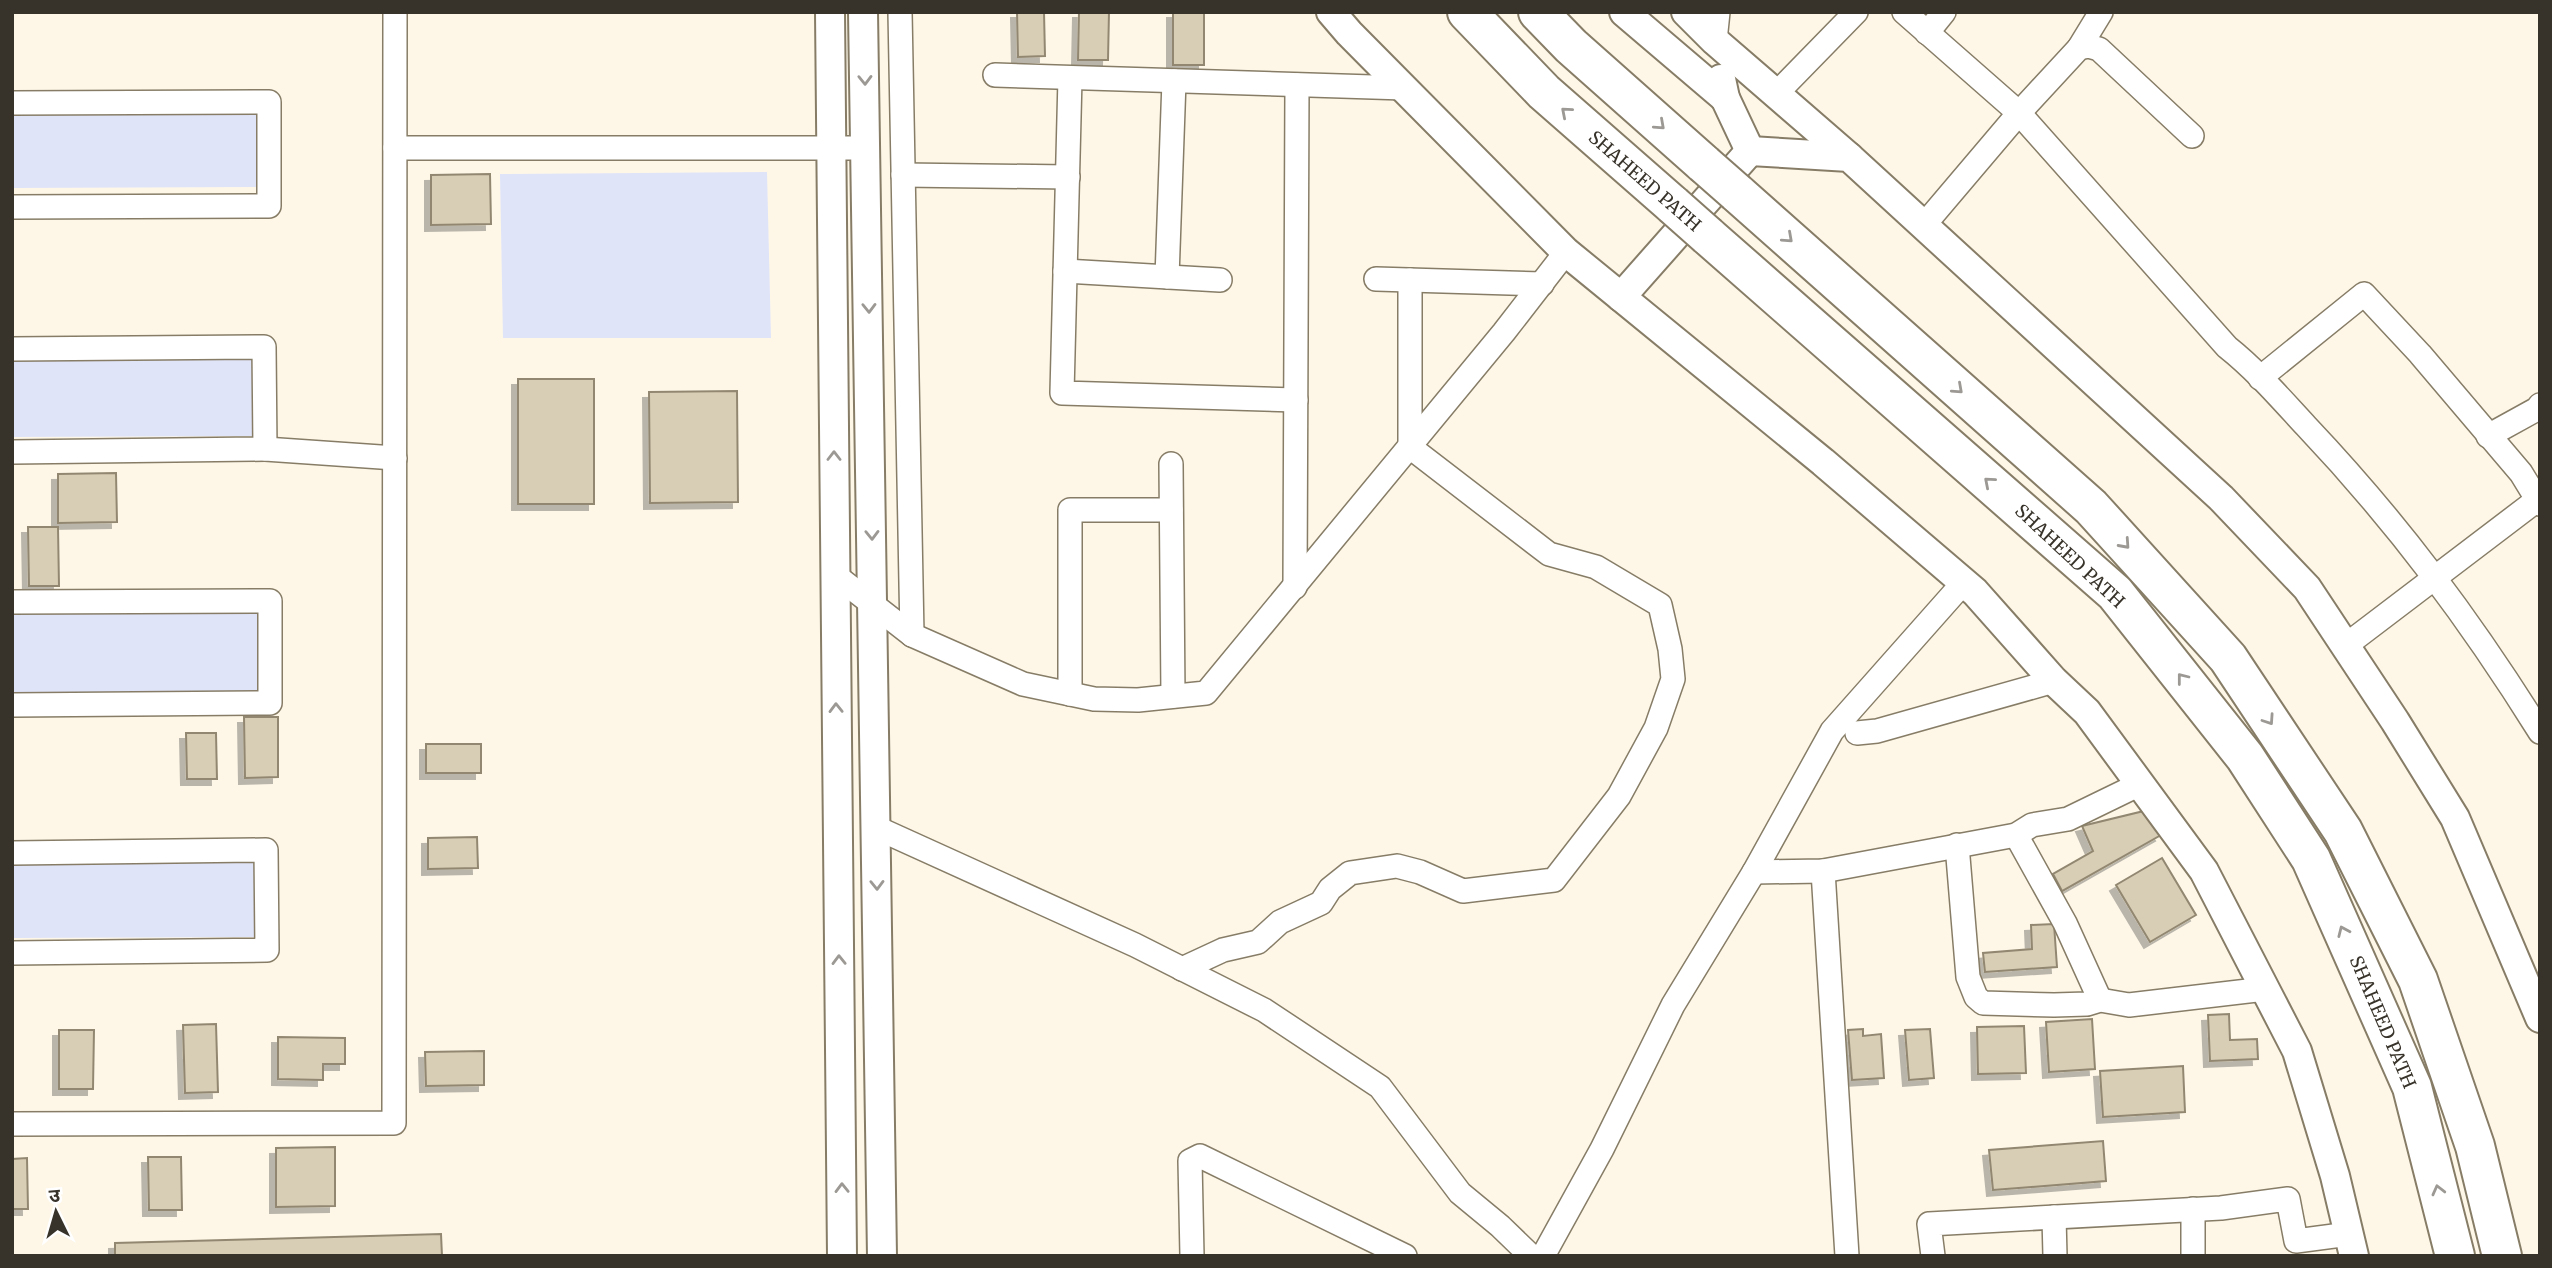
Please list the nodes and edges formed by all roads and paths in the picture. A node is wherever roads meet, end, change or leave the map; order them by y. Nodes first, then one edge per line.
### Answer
1 (395, 12) edge
2 (830, 12) edge
3 (863, 12) edge
4 (900, 12) edge
5 (1331, 12) edge
6 (1467, 12) edge
7 (1538, 12) edge
8 (1686, 12) edge
9 (1718, 12) edge
10 (1856, 12) edge
11 (1903, 12) edge
12 (1944, 12) edge
13 (2101, 12) edge
14 (1633, 15) edge
15 (1927, 33) junction
16 (1715, 41) junction
17 (2079, 48) junction
18 (995, 75) dead end
19 (1070, 78) junction
20 (1174, 81) junction
21 (1297, 85) junction
22 (1404, 88) junction
23 (1776, 94) junction
24 (1725, 98) junction
25 (12, 103) edge
26 (2020, 113) junction
27 (2192, 136) dead end
28 (395, 148) junction
29 (832, 148) junction
30 (866, 148) junction
31 (1750, 150) junction
32 (1849, 157) junction
33 (903, 175) junction
34 (1068, 177) junction
35 (12, 207) edge
36 (1924, 225) junction
37 (1566, 252) junction
38 (1066, 271) junction
39 (1167, 277) junction
40 (1376, 279) dead end
41 (1220, 280) dead end
42 (1410, 280) junction
43 (1542, 284) junction
44 (1621, 296) junction
45 (12, 349) edge
46 (2260, 378) junction
47 (1296, 400) junction
48 (2540, 405) edge
49 (2488, 436) junction
50 (1410, 447) junction
51 (265, 449) junction
52 (12, 452) edge
53 (395, 458) junction
54 (1171, 464) dead end
55 (2539, 502) edge
56 (1171, 510) junction
57 (835, 575) junction
58 (2437, 578) junction
59 (1964, 582) junction
60 (1295, 587) junction
61 (12, 602) edge
62 (873, 606) junction
63 (912, 635) junction
64 (2345, 646) junction
65 (2054, 681) junction
66 (1070, 694) junction
67 (1173, 696) junction
68 (12, 705) edge
69 (2540, 732) edge
70 (1857, 733) dead end
71 (837, 760) junction
72 (876, 760) junction
73 (2140, 785) junction
74 (877, 828) junction
75 (2017, 835) junction
76 (1956, 845) junction
77 (12, 853) edge
78 (1823, 871) junction
79 (1754, 872) junction
80 (12, 953) edge
81 (1182, 969) junction
82 (2265, 989) junction
83 (2100, 1000) junction
84 (2540, 1018) edge
85 (12, 1124) edge
86 (2193, 1209) junction
87 (2054, 1217) junction
88 (2352, 1245) edge
89 (2297, 1248) edge
90 (842, 1256) edge
91 (882, 1256) edge
92 (1192, 1256) edge
93 (1405, 1256) edge
94 (1531, 1256) edge
95 (1543, 1256) edge
96 (1847, 1256) edge
97 (1933, 1256) edge
98 (2055, 1256) edge
99 (2193, 1256) edge
100 (2455, 1256) edge
101 (2502, 1256) edge

1 - 28 street
2 - 29 street
3 -> 30 street
4 - 33 street
5 - 22 street
100 -> 6 highway, SHAHEED PATH, bridge
7 -> 101 highway, bridge
8 - 16 street
9 - 16 street
10 - 23 street
11 - 15 street
12 - 15 street
13 - 17 street
14 - 24 street
15 - 26 street
16 - 23 street
16 - 24 street
17 - 26 street
17 - 27 street
18 - 19 street
19 - 20 street
19 - 34 street
20 - 21 street
20 - 39 street
21 - 22 street
21 - 47 street
22 - 37 street
23 - 32 street
24 - 31 street
25 - 35 street
26 - 36 street
26 - 46 street
28 - 29 street
28 - 53 street
29 - 30 street
57 -> 29 street
30 -> 62 street
31 - 32 street
31 - 44 street
32 - 36 street
33 - 34 street
33 - 63 street
34 - 38 street
36 - 64 street
37 - 43 street
37 - 44 street
38 - 39 street
38 - 47 street
39 - 41 street
40 - 42 street
42 - 43 street
42 - 50 street
43 - 50 street
44 - 59 street
45 - 51 street
46 - 49 street
46 - 58 street
47 - 60 street
48 - 49 street
49 - 55 street
50 - 60 street
50 - 81 street
51 - 52 street
51 - 53 street
53 - 85 street
54 - 56 street
55 - 58 street
56 - 66 street
56 - 67 street
57 - 62 street
71 -> 57 street
58 - 64 street
58 - 69 street
59 - 65 street
59 - 79 street
60 - 67 street
61 - 68 street
62 - 63 street
62 - 72 street
63 - 66 street
64 - 84 street
65 - 70 street
65 - 73 street
66 - 67 street
71 - 72 street
90 -> 71 street
72 - 74 street
73 - 75 street
73 - 82 street
74 - 81 street
74 -> 91 street
75 - 76 street
75 - 83 street
76 - 78 street
76 - 83 street
77 - 80 street
78 - 79 street
78 - 96 street
79 - 95 street
81 - 94 street
82 - 83 street
82 - 88 street
86 - 87 street
86 - 89 street
86 - 99 street
87 - 97 street
87 - 98 street
88 - 89 street
92 - 93 street

